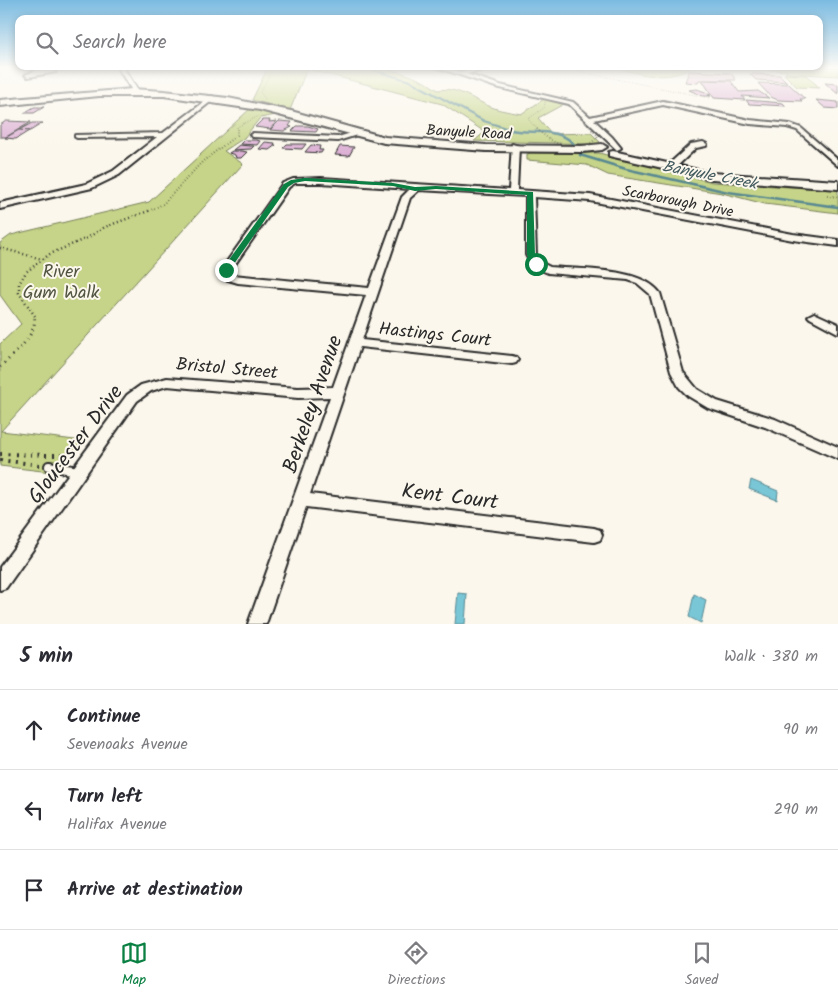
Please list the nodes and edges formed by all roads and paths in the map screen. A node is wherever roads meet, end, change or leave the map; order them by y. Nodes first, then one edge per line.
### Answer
1 (83, 96) edge
2 (187, 96) edge
3 (264, 96) edge
4 (542, 96) edge
5 (701, 96) edge
6 (212, 98) junction
7 (710, 98) dead end
8 (0, 103) edge
9 (264, 107) junction
10 (588, 119) junction
11 (537, 131) joint
12 (253, 134) dead end
13 (363, 134) junction
14 (604, 134) junction
15 (164, 135) junction
16 (77, 136) dead end
17 (703, 144) dead end
18 (515, 147) junction
19 (610, 150) junction
20 (838, 164) edge
21 (670, 168) junction
22 (838, 186) edge
23 (410, 191) junction
24 (513, 192) junction
25 (530, 193) junction
26 (0, 206) edge
27 (838, 243) edge
28 (0, 248) edge
29 (42, 259) junction
30 (372, 292) junction
31 (814, 316) dead end
32 (838, 329) edge
33 (355, 343) junction
34 (512, 360) dead end
35 (0, 366) edge
36 (153, 385) joint
37 (336, 398) junction
38 (838, 452) edge
39 (0, 454) edge
40 (74, 455) dead end
41 (0, 460) edge
42 (49, 466) joint
43 (80, 471) junction
44 (300, 500) junction
45 (594, 535) dead end
46 (0, 582) edge
47 (257, 624) edge

1 - 8 street, Banyule Road
2 - 6 street, Banyule Road
3 - 9 path
4 - 10 street
5 - 7 path
6 - 9 street, Banyule Road
6 - 15 street
9 - 13 street, Banyule Road
9 - 29 path
10 - 14 street
10 - 20 street
11 - 11 path
12 - 13 street
13 - 18 street, Banyule Road
13 - 18 street, Banyule Road
14 - 19 street
14 - 19 street
15 - 16 street
15 - 26 street
17 - 21 street
18 - 19 street, Banyule Road
18 - 24 street
19 - 21 street, Banyule Road
21 - 22 street, Banyule Road
23 - 24 street, Scarborough Drive
23 - 30 street, Berkeley Avenue
23 - 30 street, Scarborough Drive
24 - 25 street, Scarborough Drive
25 - 27 street, Scarborough Drive
25 - 38 street
28 - 29 path
29 - 35 path
30 - 33 street, Berkeley Avenue
31 - 32 street
33 - 34 street, Hastings Court
33 - 37 street, Berkeley Avenue
36 - 37 street, Bristol Street
36 - 43 street, Gloucester Drive
37 - 44 street, Berkeley Avenue
39 - 40 path
41 - 42 path
42 - 43 lane
43 - 46 street, Gloucester Drive
44 - 45 street, Kent Court
44 - 47 street, Berkeley Avenue

